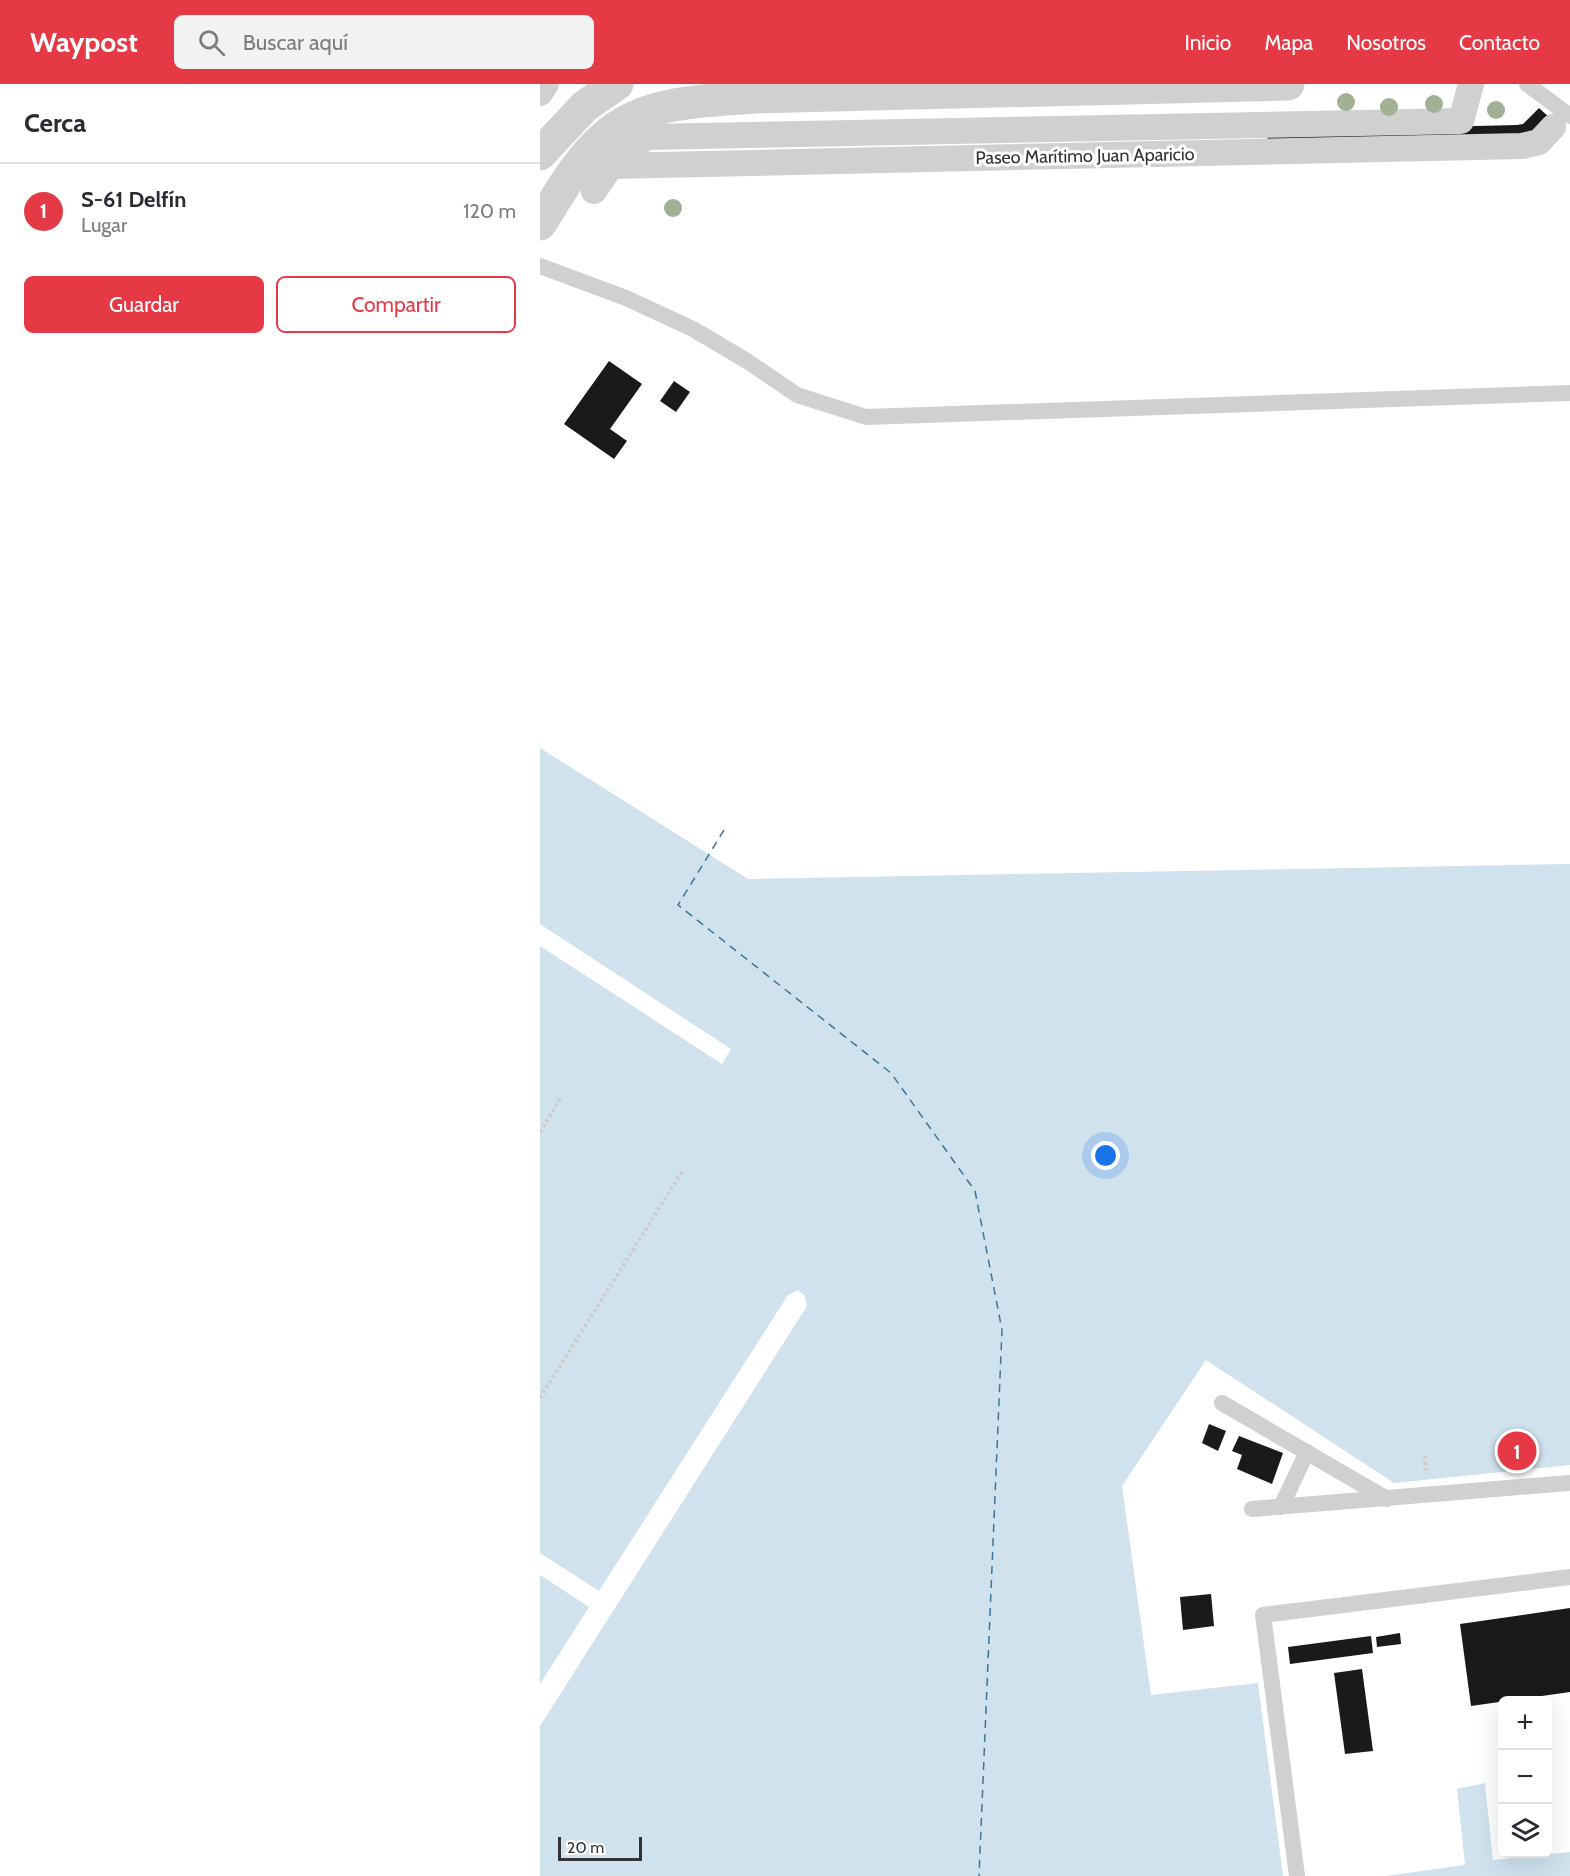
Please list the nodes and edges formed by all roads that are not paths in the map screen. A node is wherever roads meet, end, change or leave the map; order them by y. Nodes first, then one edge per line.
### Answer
1 (546, 84) edge
2 (617, 84) edge
3 (1288, 84) edge
4 (1471, 84) edge
5 (1527, 84) edge
6 (540, 93) edge
7 (1562, 122) edge
8 (540, 154) edge
9 (611, 166) junction
10 (594, 191) dead end
11 (540, 224) edge
12 (540, 266) edge
13 (1570, 393) edge
14 (1222, 1403) dead end
15 (1307, 1452) junction
16 (1570, 1483) edge
17 (1387, 1498) junction
18 (1281, 1507) junction
19 (1252, 1509) dead end
20 (1570, 1577) edge
21 (1298, 1876) edge

1 - 6 street
2 - 8 street
3 - 11 street
4 - 9 street
5 - 7 lane
7 - 9 street, Paseo Marítimo Juan Aparicio
9 - 10 street
12 - 13 lane
14 - 15 lane
15 - 17 lane
15 - 18 lane
16 - 17 lane
17 - 18 lane
18 - 19 lane
20 - 21 lane

